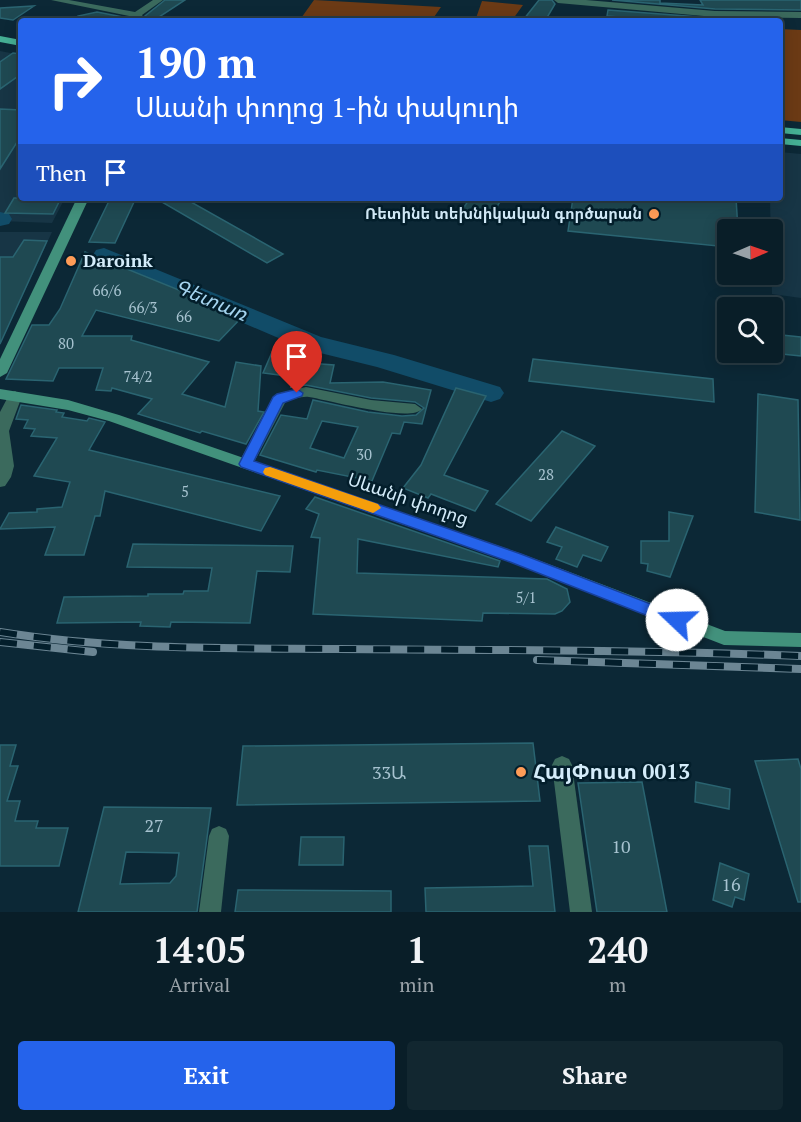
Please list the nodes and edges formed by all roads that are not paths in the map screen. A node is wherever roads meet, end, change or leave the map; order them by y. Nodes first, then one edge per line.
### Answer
1 (55, 0) edge
2 (159, 0) edge
3 (558, 0) edge
4 (801, 15) edge
5 (139, 18) edge
6 (0, 29) edge
7 (18, 32) edge
8 (0, 39) edge
9 (18, 41) edge
10 (783, 130) edge
11 (801, 132) edge
12 (783, 141) edge
13 (801, 143) edge
14 (82, 201) edge
15 (0, 373) edge
16 (8, 395) edge
17 (415, 409) dead end
18 (246, 464) junction
19 (0, 482) edge
20 (801, 640) edge
21 (562, 765) dead end
22 (219, 836) dead end
23 (210, 912) edge
24 (581, 912) edge

1 - 5 street
2 - 5 street
3 - 4 street
6 - 7 main road
8 - 9 main road
10 - 11 main road
12 - 13 main road
14 - 15 street
16 - 18 street, Սևանի փողոց
16 - 19 street
17 - 18 street
18 - 20 street, Սևանի փողոց
21 - 24 street
22 - 23 street

